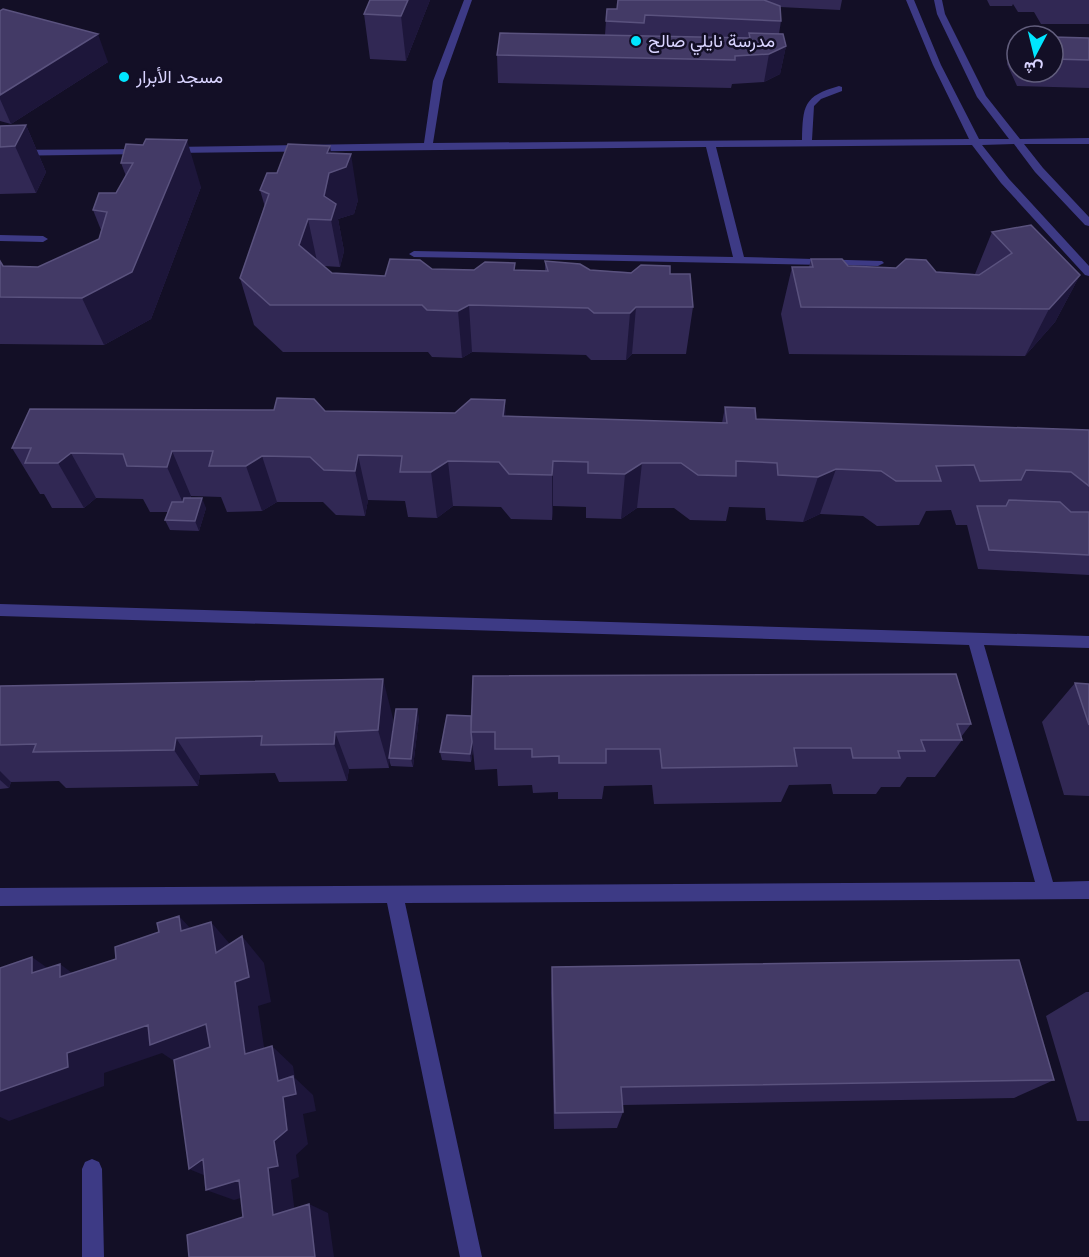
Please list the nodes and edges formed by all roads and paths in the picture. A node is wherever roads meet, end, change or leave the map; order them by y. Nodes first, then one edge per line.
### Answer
1 (468, 0) edge
2 (910, 0) edge
3 (938, 0) edge
4 (839, 89) dead end
5 (1089, 141) edge
6 (807, 142) junction
7 (1017, 142) junction
8 (976, 143) junction
9 (711, 144) junction
10 (428, 146) junction
11 (0, 153) edge
12 (1089, 224) edge
13 (0, 238) edge
14 (43, 239) dead end
15 (414, 254) dead end
16 (739, 260) junction
17 (878, 263) dead end
18 (1089, 273) edge
19 (0, 610) edge
20 (975, 639) junction
21 (1089, 642) edge
22 (1089, 890) edge
23 (1047, 891) junction
24 (394, 893) junction
25 (0, 897) edge
26 (92, 1169) dead end
27 (93, 1257) edge
28 (471, 1257) edge

1 - 10 street
2 - 8 street
3 - 7 street
4 - 6 street
5 - 7 street
6 - 8 street
6 - 9 street
7 - 8 street
7 - 12 street
8 - 18 street
9 - 10 street
9 - 16 street
10 - 11 street
13 - 14 street
15 - 16 street
16 - 17 street
19 - 20 street
20 - 21 street
20 - 23 street
22 - 23 street
23 - 24 street
24 - 25 street
24 - 28 street
26 - 27 street

